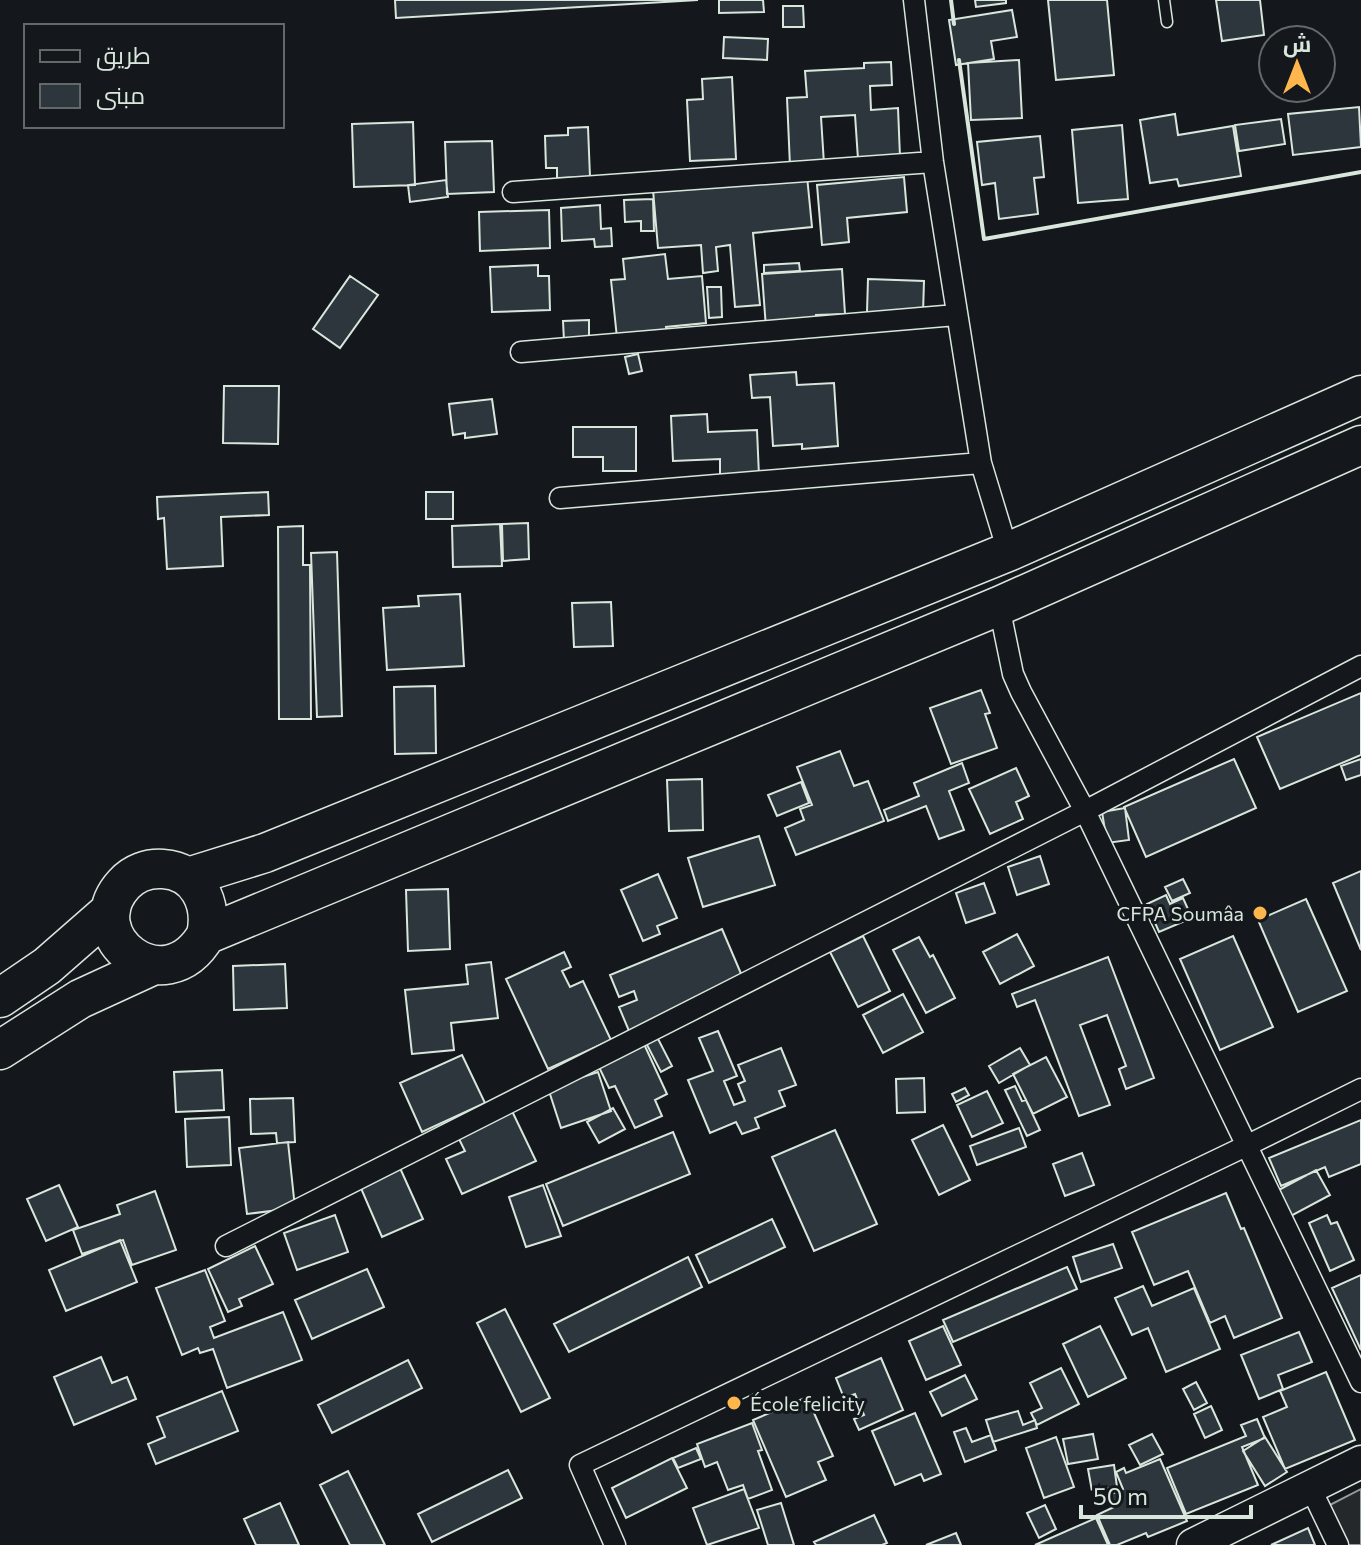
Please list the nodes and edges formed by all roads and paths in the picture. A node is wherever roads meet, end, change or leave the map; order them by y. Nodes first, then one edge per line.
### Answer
1 (914, 0) edge
2 (1164, 0) edge
3 (1167, 22) dead end
4 (933, 162) junction
5 (513, 192) dead end
6 (956, 315) junction
7 (521, 352) dead end
8 (1361, 395) edge
9 (1361, 445) edge
10 (981, 463) junction
11 (560, 498) dead end
12 (1008, 552) junction
13 (999, 606) junction
14 (1361, 666) edge
15 (1085, 811) junction
16 (188, 877) junction
17 (111, 910) junction
18 (206, 935) junction
19 (154, 965) junction
20 (0, 998) edge
21 (0, 1050) edge
22 (1361, 1089) edge
23 (1248, 1145) junction
24 (226, 1246) dead end
25 (1361, 1382) edge
26 (1361, 1462) edge
27 (1310, 1487) junction
28 (615, 1545) edge
29 (1193, 1545) edge
30 (1338, 1545) edge

1 - 4 street
2 - 3 lane
4 - 5 street
4 - 6 street
6 - 7 street
6 - 10 street
8 - 12 highway
9 - 13 highway
10 - 11 street
10 - 12 street
12 - 16 highway
13 - 15 street
13 - 18 highway
14 - 15 street
15 - 23 street
15 - 24 street
16 - 17 highway
16 - 18 highway
17 - 19 highway
17 - 20 highway
18 - 19 highway
19 - 21 highway
22 - 23 street
23 - 25 street
23 - 28 street
26 - 27 main road
27 - 29 main road
27 - 30 street

